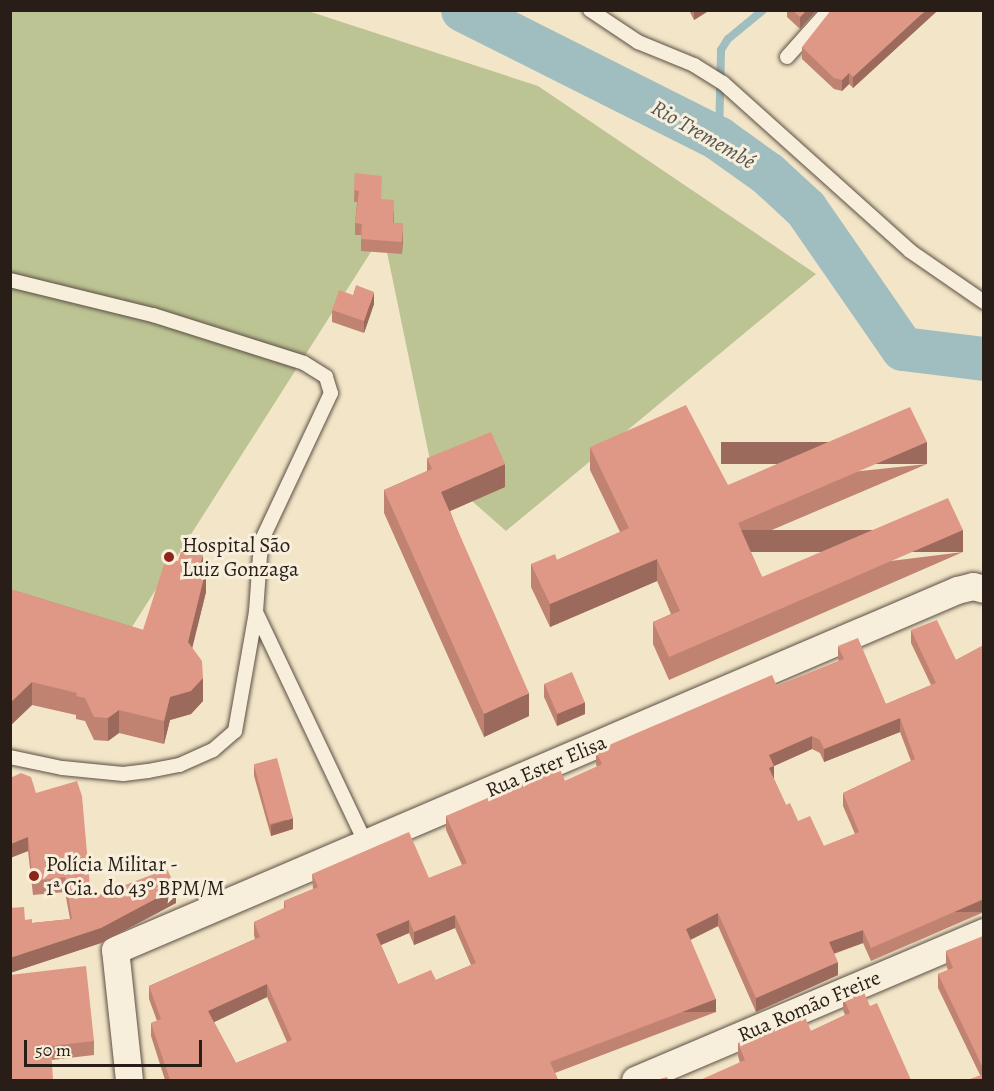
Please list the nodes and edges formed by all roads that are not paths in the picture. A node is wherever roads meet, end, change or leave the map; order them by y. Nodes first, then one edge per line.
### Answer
1 (590, 10) edge
2 (829, 10) edge
3 (787, 57) dead end
4 (10, 280) edge
5 (984, 302) edge
6 (981, 587) edge
7 (256, 612) junction
8 (10, 757) edge
9 (365, 842) junction
10 (984, 932) edge
11 (129, 1080) edge
12 (635, 1080) edge

1 - 5 lane
2 - 3 lane
4 - 7 lane
6 - 9 street, Rua Ester Elisa
7 - 8 lane
7 - 9 lane
9 - 11 street, Rua Ester Elisa
10 - 12 street, Rua Romão Freire

